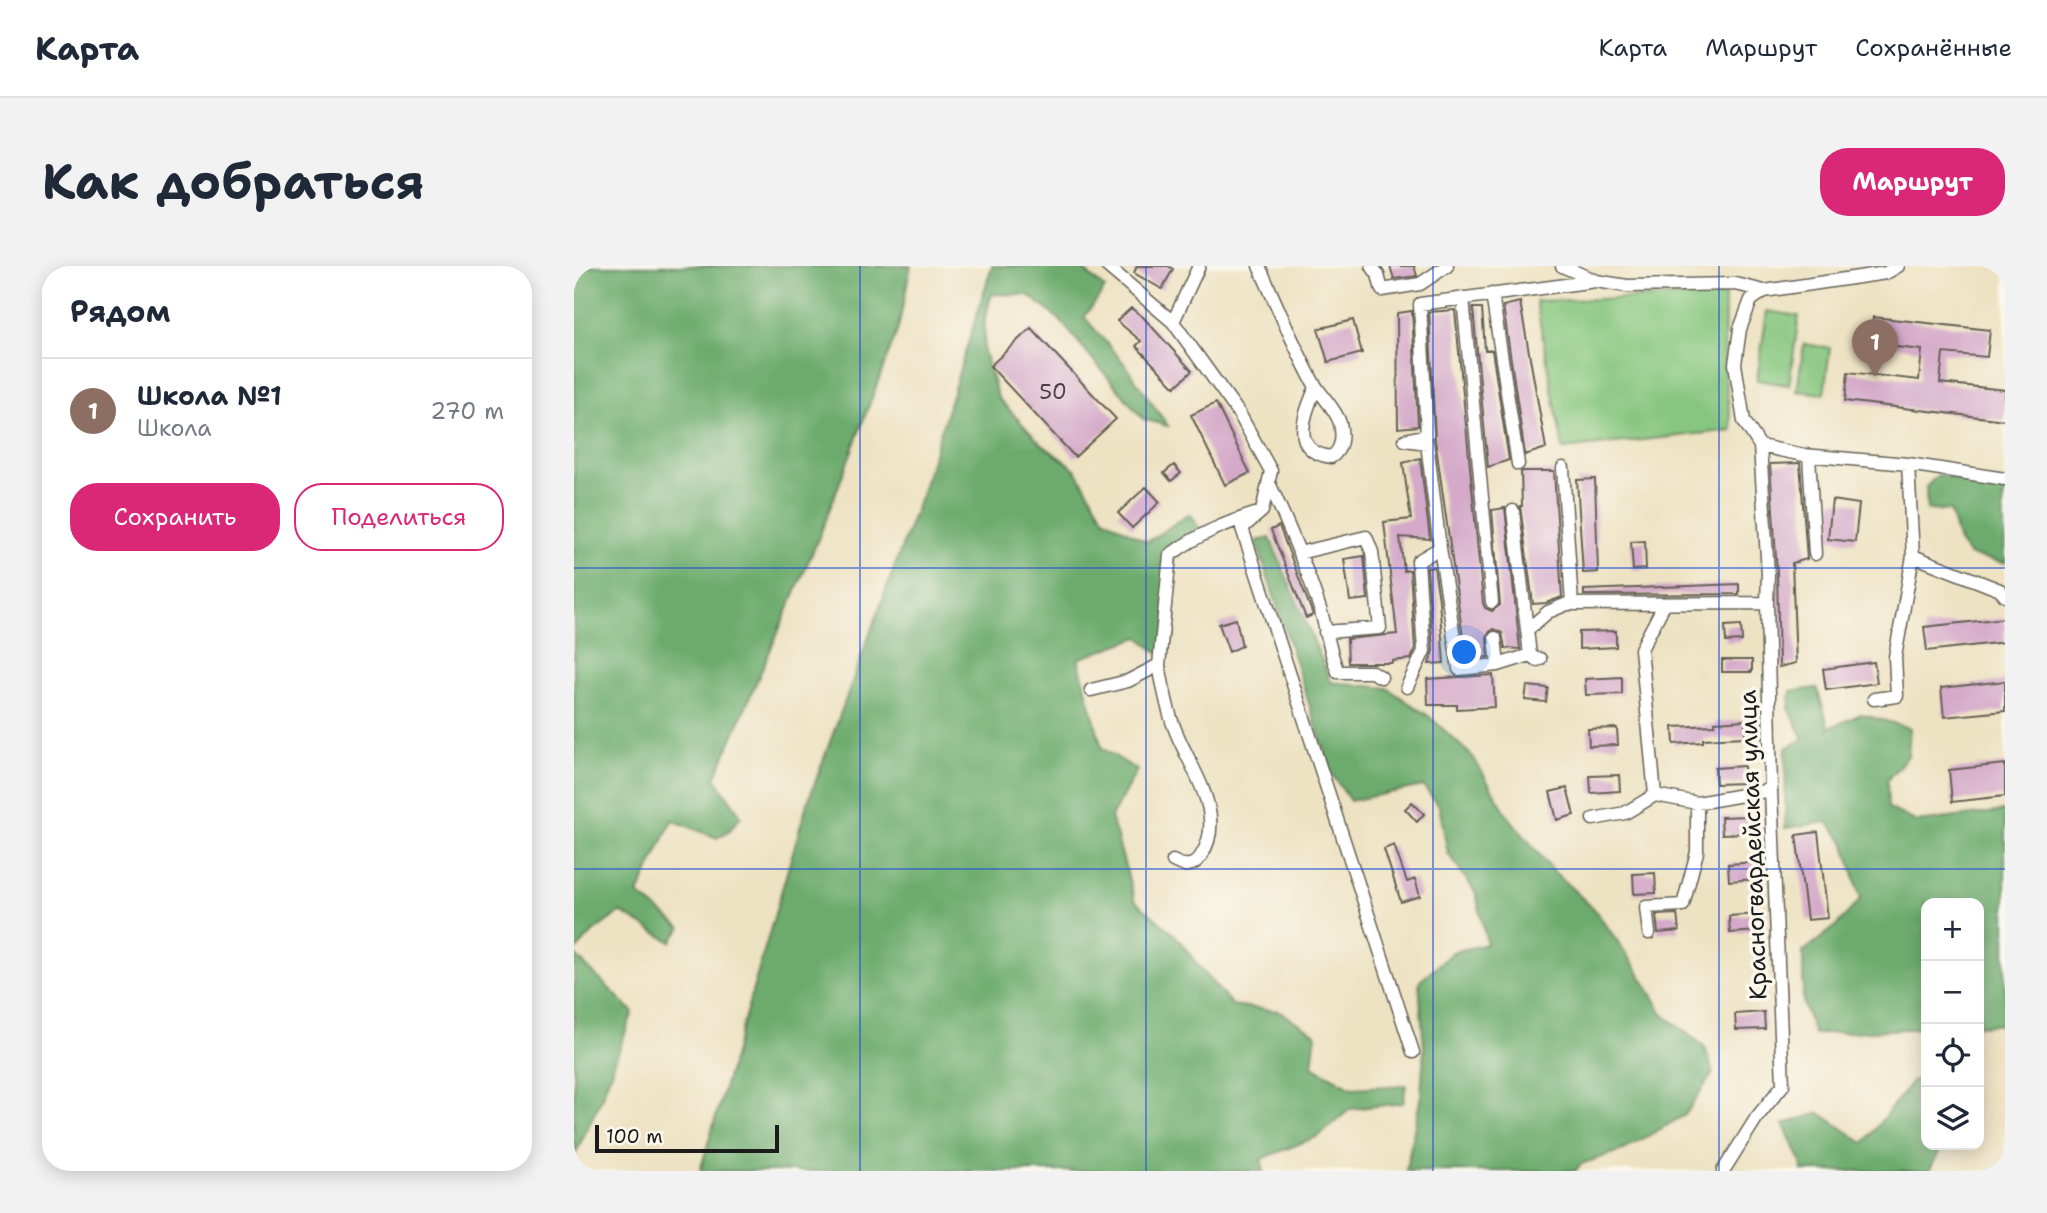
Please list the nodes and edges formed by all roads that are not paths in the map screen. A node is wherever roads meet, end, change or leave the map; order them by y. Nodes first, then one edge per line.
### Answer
1 (1107, 266) edge
2 (1259, 266) edge
3 (1372, 266) edge
4 (1447, 266) edge
5 (1563, 266) edge
6 (1898, 266) edge
7 (1200, 267) edge
8 (1596, 281) junction
9 (1764, 290) junction
10 (1492, 295) junction
11 (1462, 298) junction
12 (1173, 322) junction
13 (1316, 387) junction
14 (1760, 446) junction
15 (1809, 456) junction
16 (1518, 464) dead end
17 (1908, 464) junction
18 (1563, 468) dead end
19 (2004, 480) edge
20 (1269, 482) junction
21 (1513, 511) dead end
22 (1262, 512) junction
23 (1440, 548) junction
24 (1299, 553) junction
25 (1815, 554) dead end
26 (1913, 556) junction
27 (2005, 596) edge
28 (1492, 602) dead end
29 (1767, 603) junction
30 (1572, 604) junction
31 (1664, 605) junction
32 (1527, 631) junction
33 (1325, 632) junction
34 (1495, 638) dead end
35 (1159, 665) junction
36 (1498, 665) junction
37 (1381, 677) dead end
38 (1406, 687) dead end
39 (1091, 690) dead end
40 (1874, 699) dead end
41 (1771, 790) junction
42 (1655, 795) junction
43 (1697, 803) junction
44 (1593, 819) dead end
45 (1172, 861) dead end
46 (1649, 933) dead end
47 (1413, 1052) dead end
48 (1723, 1171) edge

1 - 12 street
2 - 13 street
3 - 4 street
5 - 8 street
6 - 9 street
7 - 12 street
8 - 9 street
8 - 10 street
9 - 14 street
10 - 11 street
10 - 16 street
11 - 23 street
11 - 28 street
12 - 20 street
13 - 13 street
14 - 15 street
14 - 29 street, Красногвардейская улица
15 - 17 street
15 - 25 street
17 - 19 street
17 - 26 street
18 - 30 street
20 - 22 street
20 - 24 street
21 - 32 street
22 - 35 street
22 - 47 street
23 - 36 street
23 - 38 street
24 - 33 street
24 - 33 street
26 - 27 street
26 - 40 street
29 - 31 street
29 - 41 street, Красногвардейская улица
30 - 31 street
30 - 32 street
31 - 42 street
32 - 36 street
33 - 37 street
34 - 36 street
35 - 39 street
35 - 45 street
41 - 43 street
41 - 48 street, Красногвардейская улица
42 - 43 street
42 - 44 street
43 - 46 street

